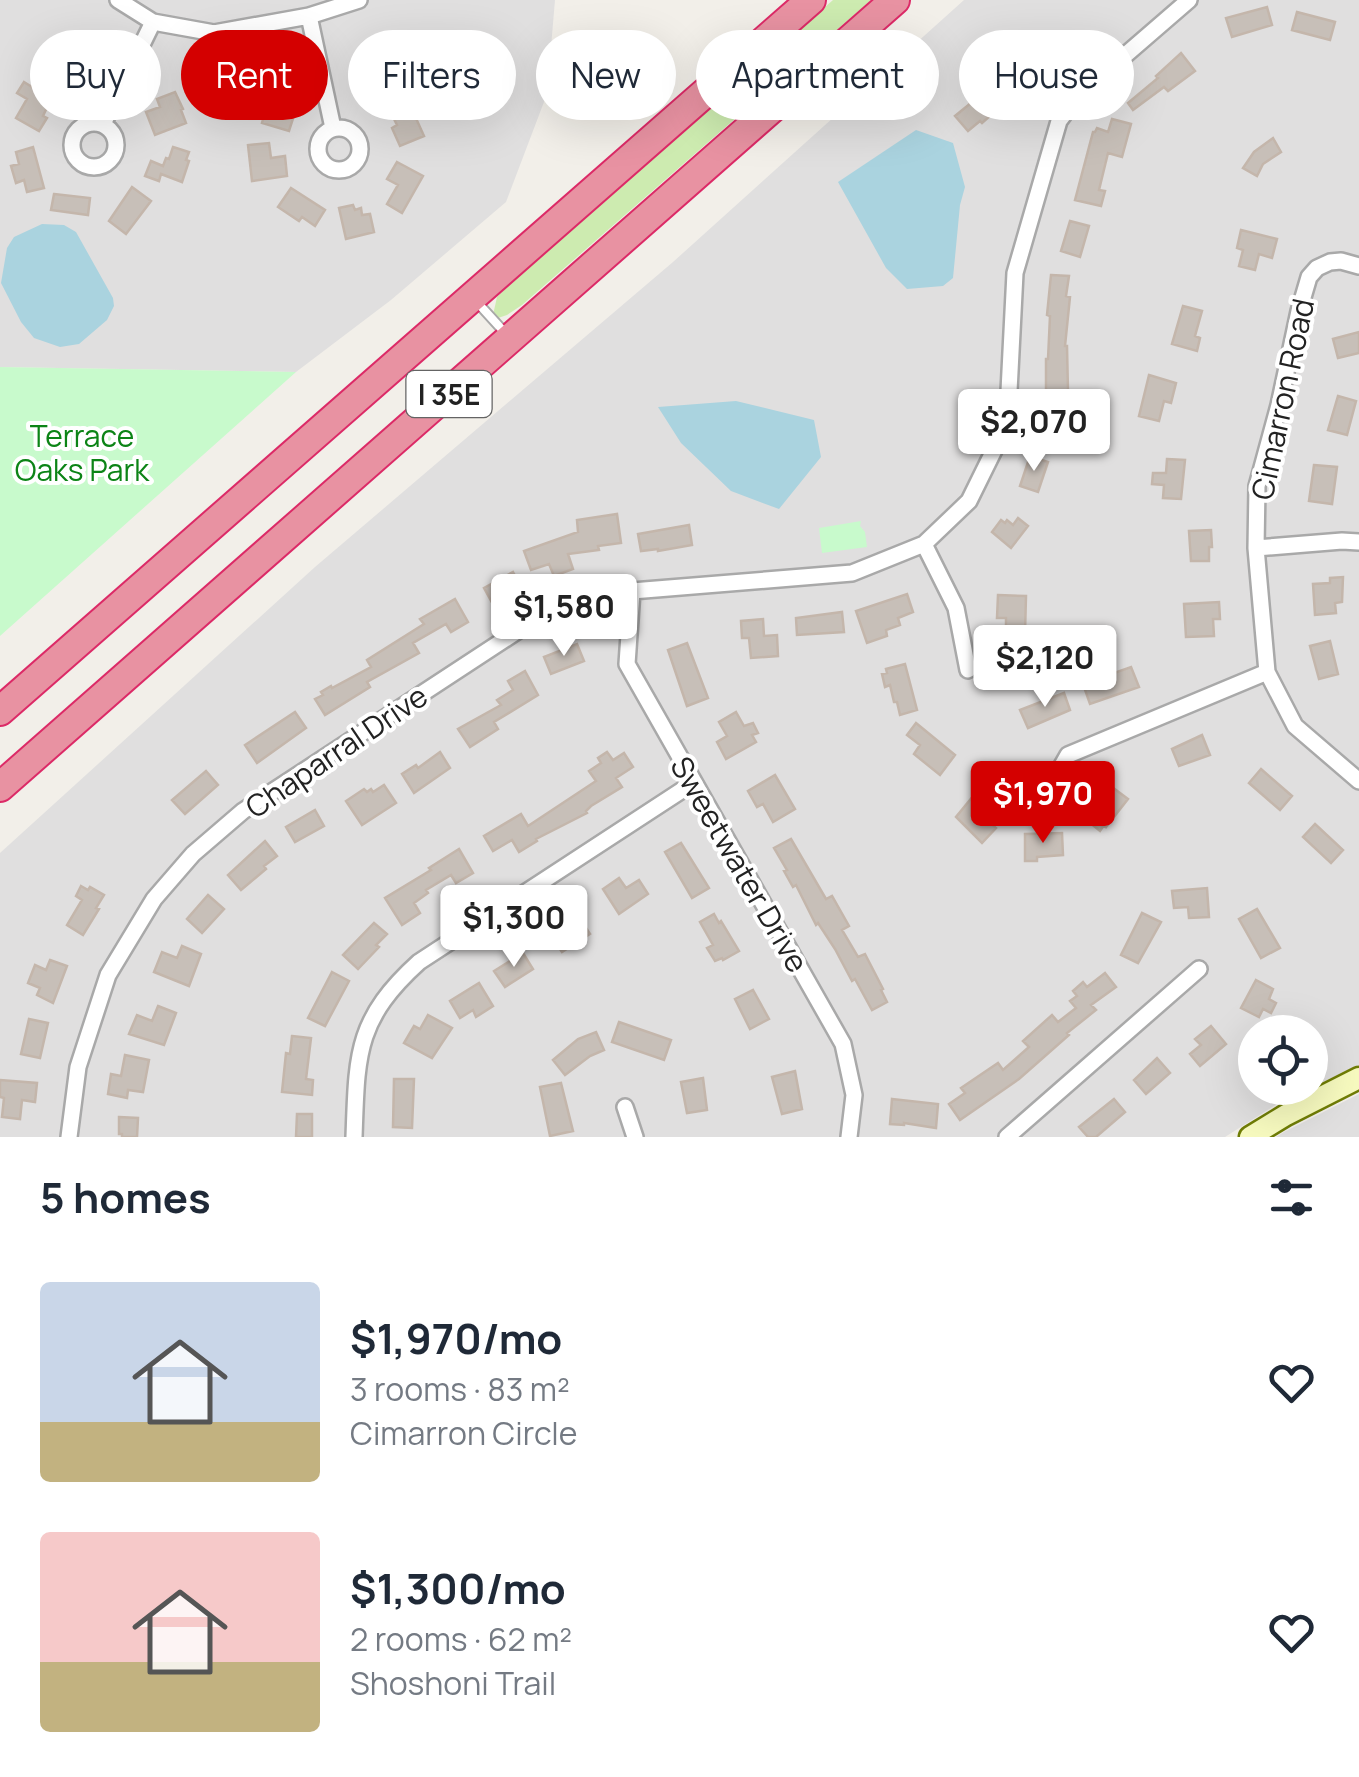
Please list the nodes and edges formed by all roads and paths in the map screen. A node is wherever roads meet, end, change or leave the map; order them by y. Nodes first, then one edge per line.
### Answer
1 (118, 0) edge
2 (359, 0) edge
3 (811, 0) edge
4 (895, 0) edge
5 (1188, 0) edge
6 (309, 16) junction
7 (153, 22) junction
8 (103, 124) dead end
9 (333, 128) dead end
10 (1359, 266) edge
11 (472, 298) junction
12 (511, 340) junction
13 (1359, 542) edge
14 (924, 544) junction
15 (1256, 548) junction
16 (632, 591) junction
17 (968, 670) dead end
18 (1266, 672) junction
19 (0, 711) edge
20 (1056, 776) dead end
21 (1359, 781) edge
22 (694, 783) junction
23 (0, 787) edge
24 (1199, 970) dead end
25 (1359, 1078) edge
26 (625, 1108) dead end
27 (69, 1137) edge
28 (354, 1137) edge
29 (635, 1137) edge
30 (849, 1137) edge
31 (1007, 1137) edge
32 (1250, 1137) edge

1 - 7 street
2 - 6 street
3 - 11 highway, I 35E
4 - 12 highway, I 35E
5 - 14 street, Chaparral Drive
6 - 7 street
6 - 9 street
7 - 8 street
10 - 15 street, Cimarron Road
11 - 12 lane
11 - 19 highway, I 35E
12 - 23 highway, I 35E
13 - 15 street
14 - 16 street, Chaparral Drive
14 - 17 street
15 - 18 street, Cimarron Road
16 - 22 street, Sweetwater Drive
16 - 27 street, Chaparral Drive
18 - 20 street
18 - 21 street, Cimarron Road
22 - 28 street
22 - 30 street, Sweetwater Drive
24 - 31 street
25 - 32 street
26 - 29 street

